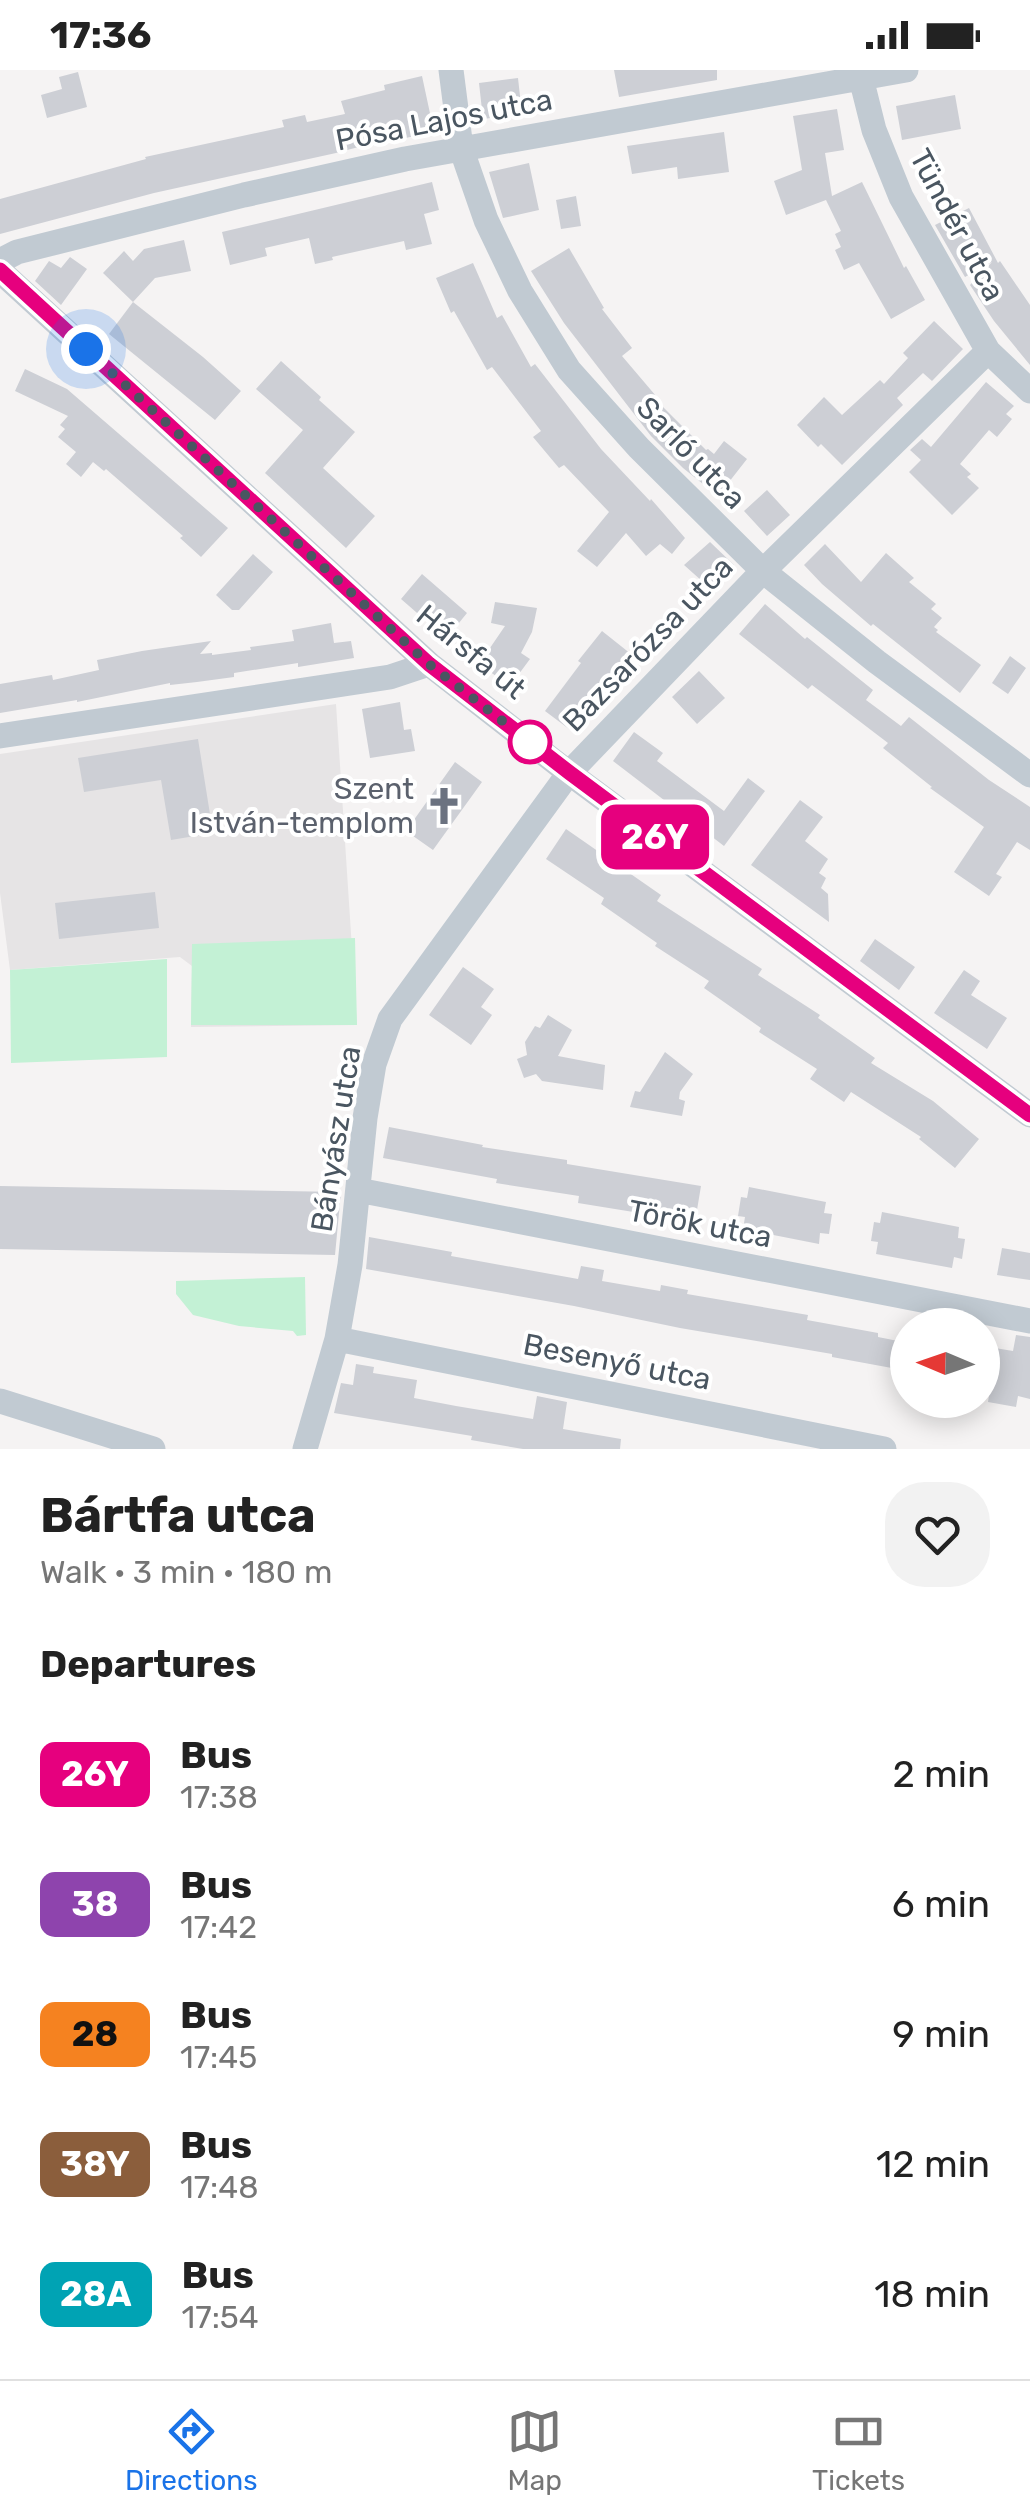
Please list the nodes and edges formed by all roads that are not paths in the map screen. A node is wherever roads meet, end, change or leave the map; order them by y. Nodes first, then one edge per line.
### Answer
1 (451, 70) edge
2 (906, 70) edge
3 (860, 73) edge
4 (462, 148) junction
5 (0, 261) edge
6 (0, 270) edge
7 (988, 351) junction
8 (1030, 392) edge
9 (763, 572) junction
10 (429, 664) junction
11 (0, 736) edge
12 (570, 773) junction
13 (1030, 775) edge
14 (1030, 1115) edge
15 (358, 1190) junction
16 (1030, 1321) edge
17 (337, 1339) junction
18 (0, 1401) edge
19 (153, 1449) edge
20 (305, 1449) edge
21 (884, 1449) edge

1 - 4 street, Sarló utca
2 - 3 street, Pósa Lajos utca
3 - 4 street, Pósa Lajos utca
3 - 7 street, Tündér utca
4 - 5 street, Pósa Lajos utca
4 - 9 street, Sarló utca
6 - 10 street, Hársfa út
7 - 8 street, Tündér utca
7 - 9 street, Bazsarózsa utca
9 - 12 street, Bazsarózsa utca
9 - 13 street, Sarló utca
10 - 11 street
10 - 12 street, Hársfa út
12 - 14 street, Hársfa út
12 - 15 street, Bányász utca
15 - 16 street, Török utca
15 - 17 street, Bányász utca
17 - 20 street, Bányász utca
17 - 21 street, Besenyő utca
18 - 19 street

